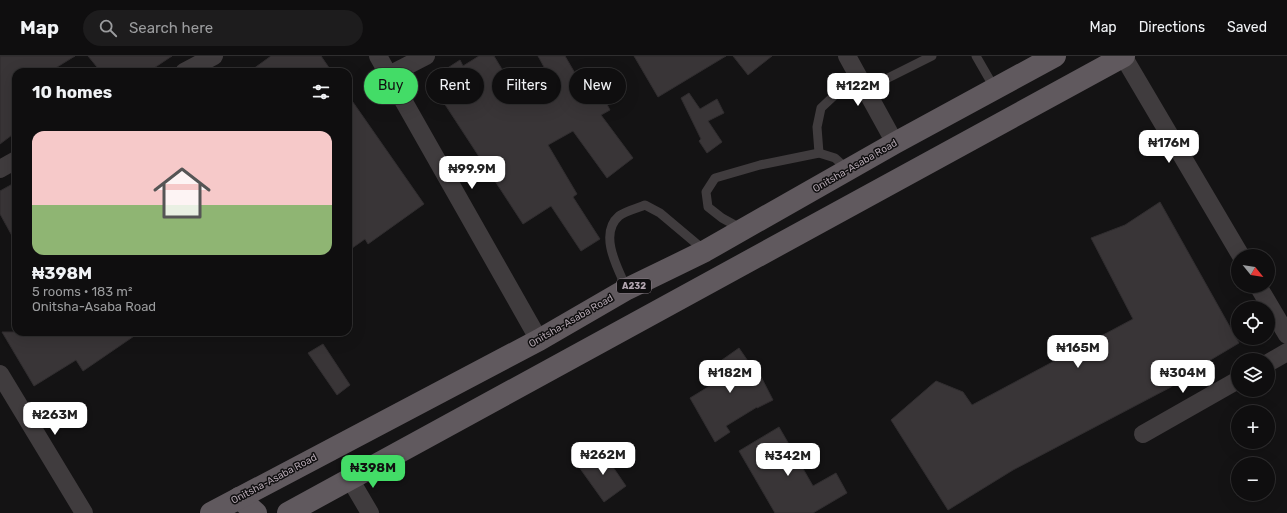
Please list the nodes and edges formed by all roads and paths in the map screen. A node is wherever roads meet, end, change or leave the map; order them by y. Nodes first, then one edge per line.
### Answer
1 (214, 56) edge
2 (378, 56) edge
3 (426, 56) edge
4 (847, 56) edge
5 (932, 56) edge
6 (976, 56) edge
7 (1055, 56) edge
8 (1124, 56) edge
9 (192, 68) edge
10 (385, 68) edge
11 (401, 68) edge
12 (866, 89) junction
13 (995, 89) junction
14 (406, 104) edge
15 (895, 143) junction
16 (819, 153) junction
17 (12, 162) edge
18 (0, 169) edge
19 (848, 170) junction
20 (743, 230) junction
21 (1237, 249) edge
22 (705, 251) junction
23 (627, 289) junction
24 (1262, 293) edge
25 (1287, 335) edge
26 (538, 340) junction
27 (1287, 352) edge
28 (1275, 359) edge
29 (0, 374) edge
30 (1231, 384) edge
31 (1143, 434) dead end
32 (350, 479) junction
33 (239, 498) junction
34 (84, 513) edge
35 (211, 513) edge
36 (256, 513) edge
37 (288, 513) edge
38 (370, 513) edge

1 - 9 street
2 - 10 street
3 - 11 street
4 - 12 street
5 - 12 lane
6 - 13 lane
7 - 13 highway, Onitsha-Asaba Road / A232
8 - 21 street
8 - 32 highway
12 - 15 street
12 - 16 lane
13 - 15 highway, Onitsha-Asaba Road / A232
14 - 26 street
15 - 19 highway, Onitsha-Asaba Road / A232
16 - 19 lane
16 - 20 lane
17 - 18 street
19 - 20 highway, Onitsha-Asaba Road / A232
20 - 22 highway, Onitsha-Asaba Road / A232
22 - 23 highway, Onitsha-Asaba Road / A232
22 - 23 lane
23 - 26 highway, Onitsha-Asaba Road / A232
24 - 25 street
26 - 33 highway, Onitsha-Asaba Road / A232
27 - 28 street
29 - 34 street
30 - 31 street
32 - 37 highway
32 - 38 street
33 - 35 highway, Onitsha-Asaba Road / A232
33 - 36 highway

